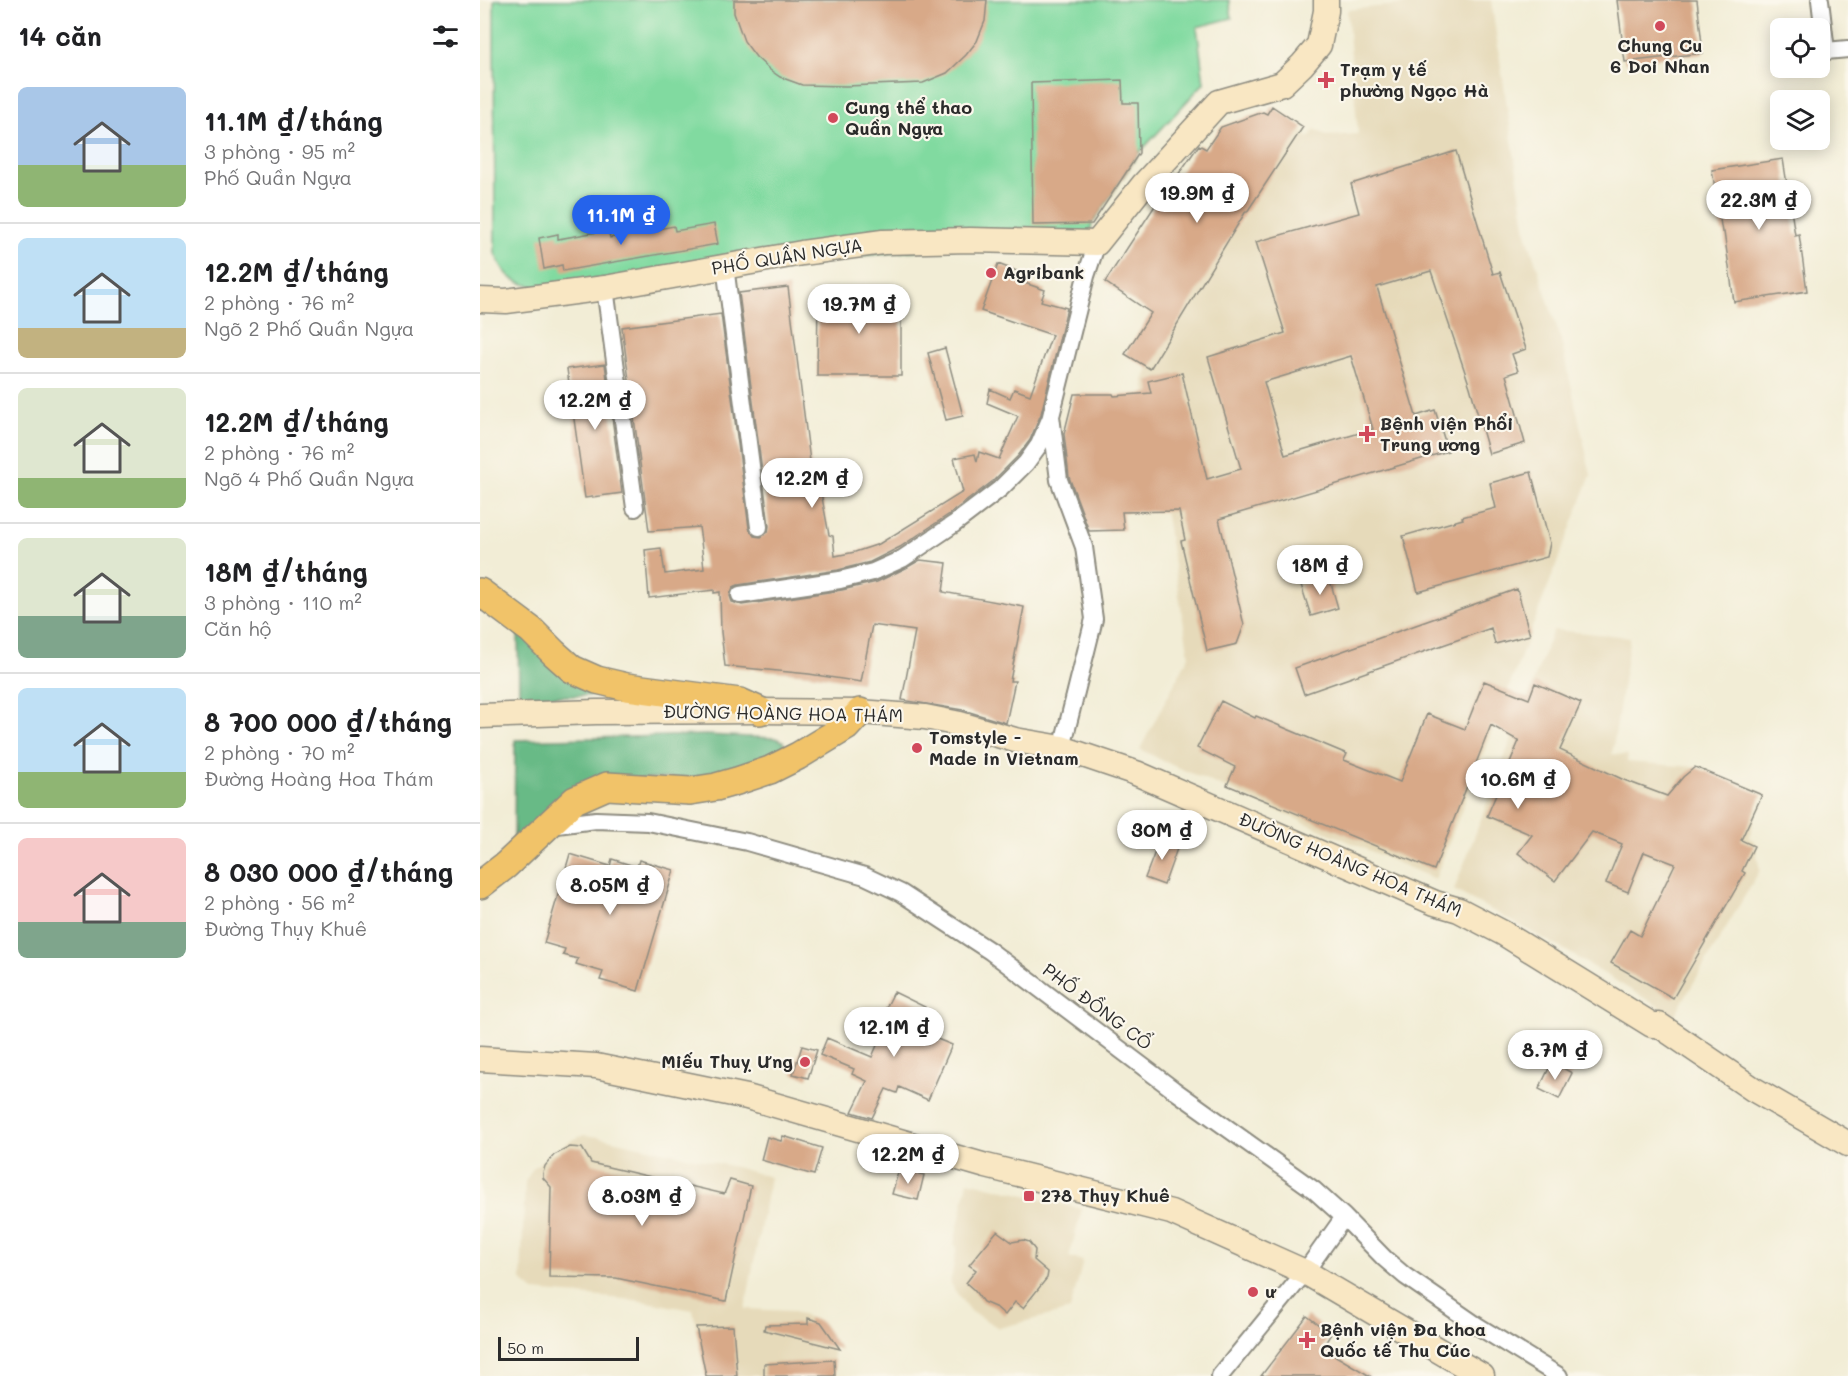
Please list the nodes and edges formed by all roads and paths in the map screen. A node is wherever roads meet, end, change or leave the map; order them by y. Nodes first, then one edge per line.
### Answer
1 (1326, 0) edge
2 (1820, 0) edge
3 (1848, 49) edge
4 (1097, 243) junction
5 (725, 267) junction
6 (605, 288) junction
7 (480, 300) edge
8 (1051, 416) junction
9 (635, 508) dead end
10 (759, 527) dead end
11 (480, 592) edge
12 (740, 595) dead end
13 (760, 711) junction
14 (860, 712) junction
15 (480, 716) edge
16 (1062, 748) junction
17 (546, 826) junction
18 (480, 885) edge
19 (480, 1059) edge
20 (1848, 1144) edge
21 (1344, 1217) junction
22 (1305, 1272) junction
23 (1220, 1376) edge
24 (1482, 1376) edge
25 (1559, 1376) edge

1 - 4 main road
2 - 3 street
4 - 5 main road, PHỐ QUẦN NGỰA
4 - 8 street
5 - 6 main road, PHỐ QUẦN NGỰA
5 - 10 street
6 - 7 main road, PHỐ QUẦN NGỰA
6 - 9 street
8 - 12 street
8 - 16 street
11 - 13 main road
13 - 14 main road, ĐƯỜNG HOÀNG HOA THÁM
13 - 15 main road, ĐƯỜNG HOÀNG HOA THÁM
14 - 16 main road, ĐƯỜNG HOÀNG HOA THÁM
14 - 17 main road
16 - 20 main road, ĐƯỜNG HOÀNG HOA THÁM
17 - 18 main road
17 - 21 street, PHỐ ĐỒNG CỔ
19 - 22 main road
21 - 22 street
21 - 25 street, PHỐ ĐỒNG CỔ
22 - 23 street
22 - 24 main road

